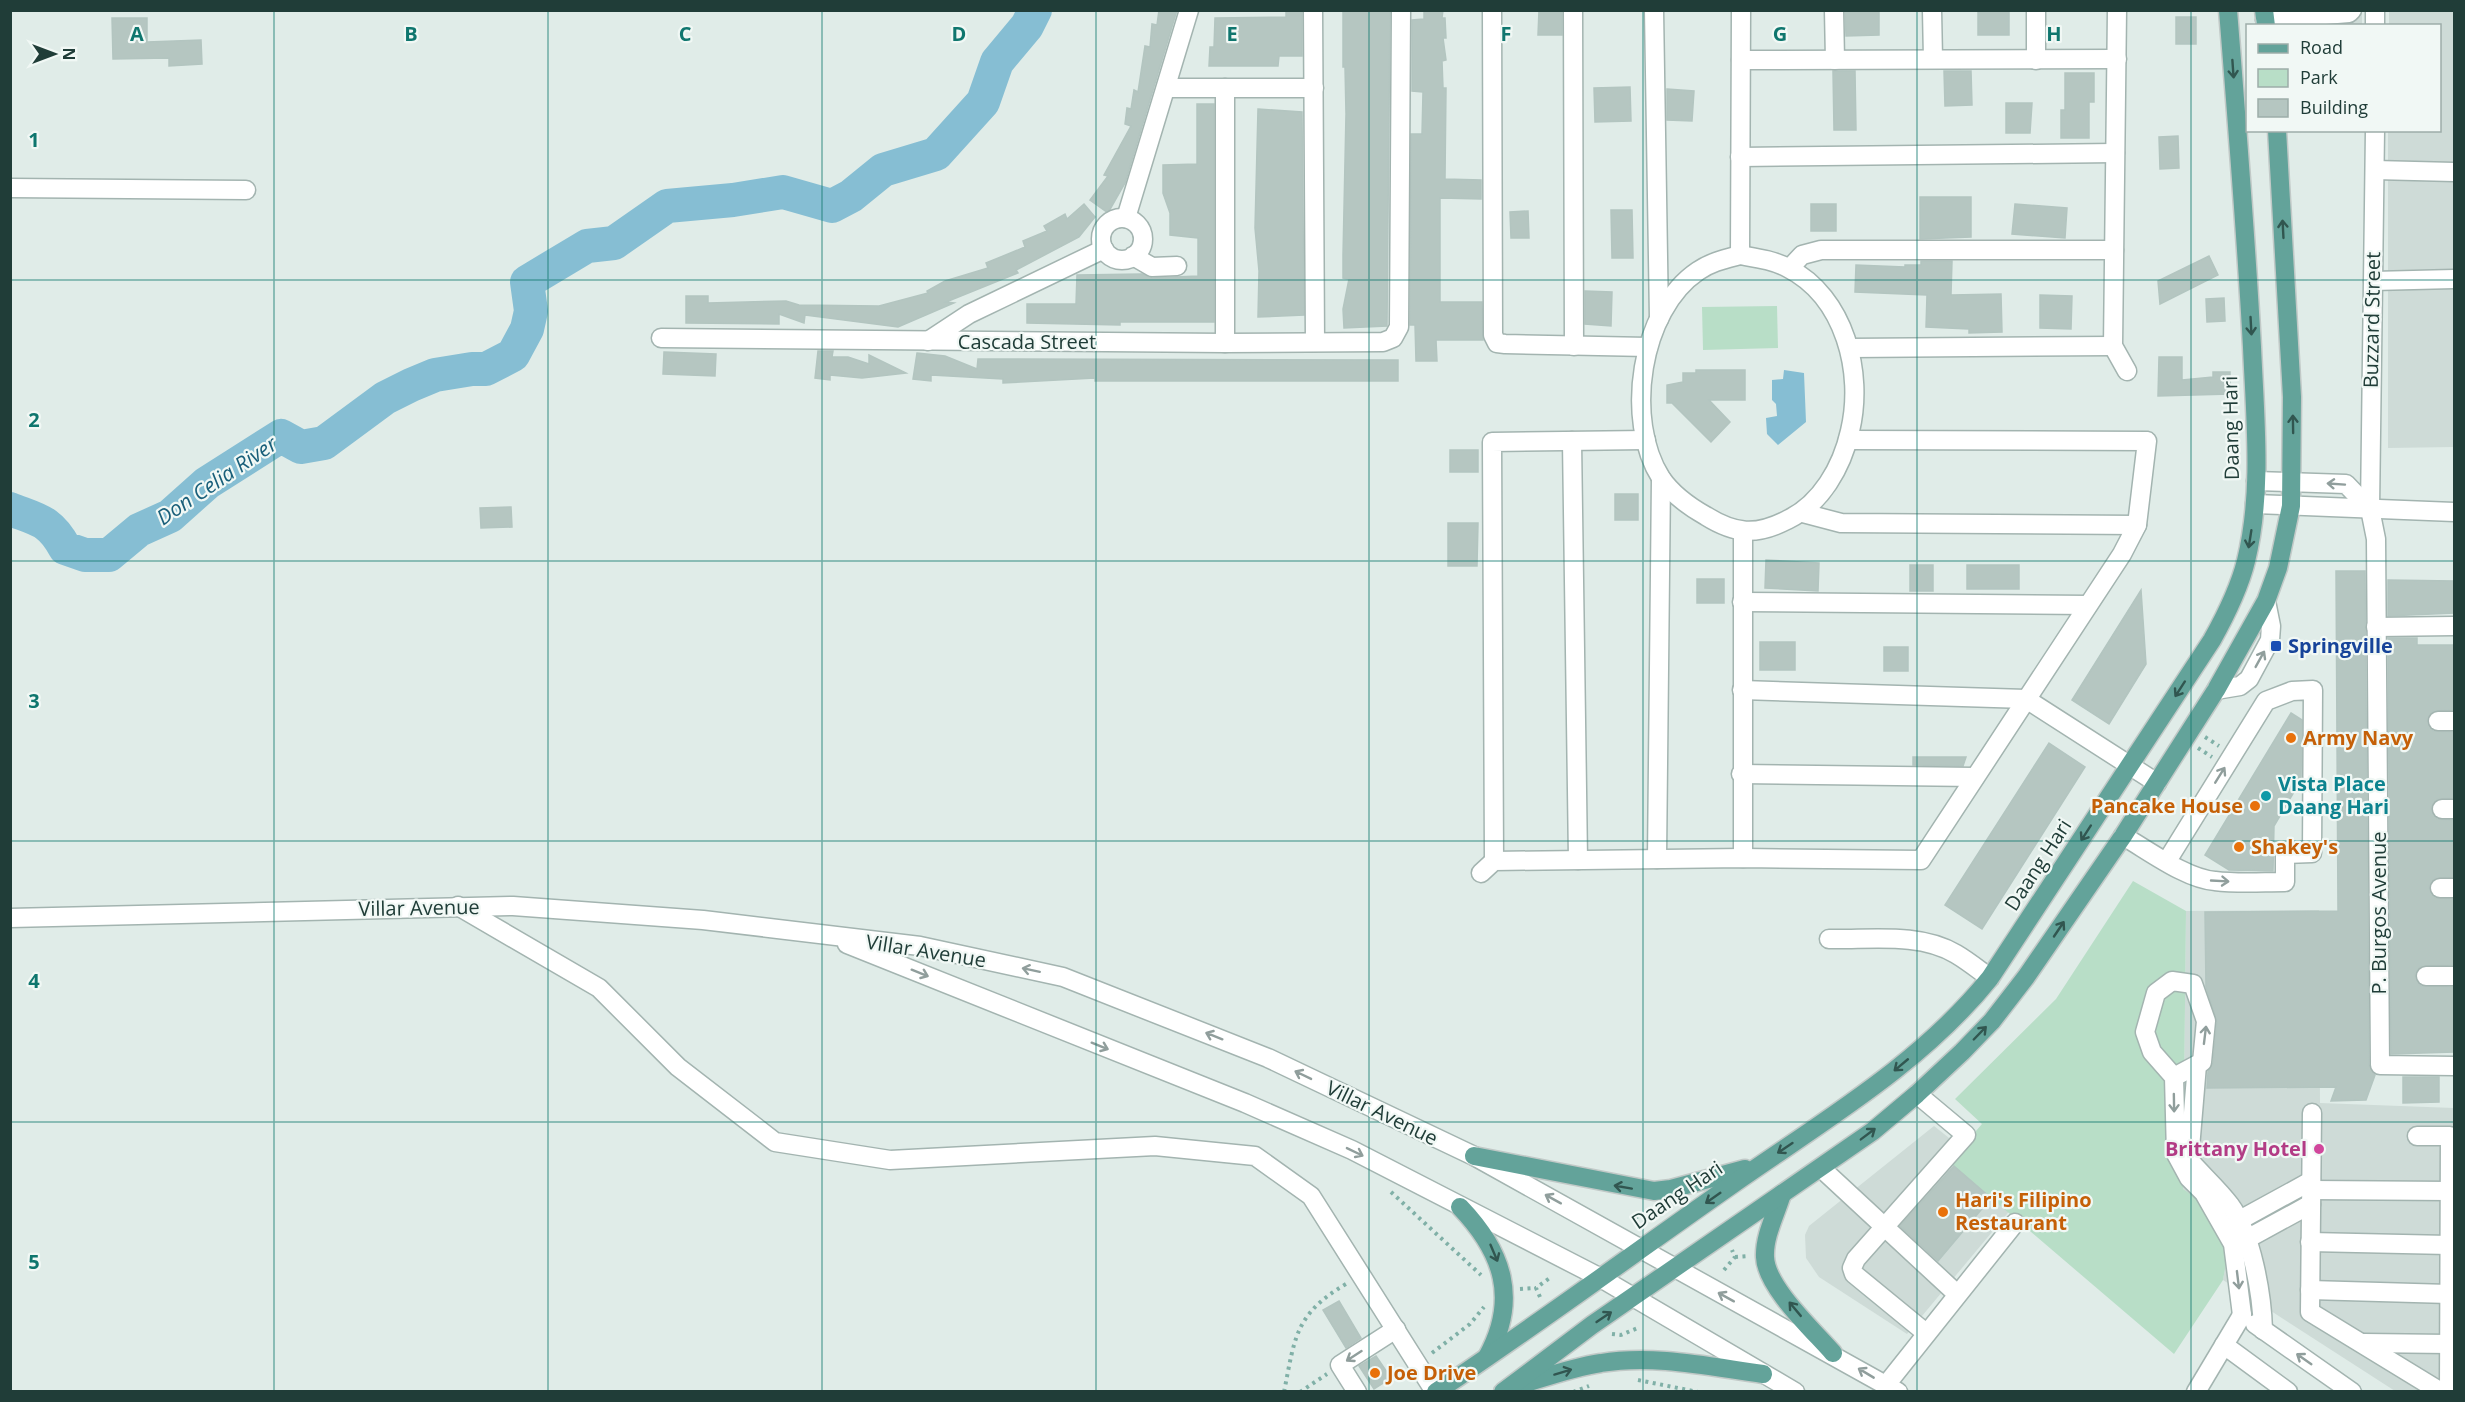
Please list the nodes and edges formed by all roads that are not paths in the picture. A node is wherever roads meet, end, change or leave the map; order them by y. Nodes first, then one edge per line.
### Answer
1 (1189, 10) edge
2 (1313, 10) edge
3 (1401, 10) edge
4 (1492, 10) edge
5 (1573, 10) edge
6 (1654, 10) edge
7 (1741, 10) edge
8 (1834, 10) edge
9 (1932, 10) edge
10 (2036, 10) edge
11 (2117, 10) edge
12 (2228, 10) edge
13 (2352, 10) edge
14 (2291, 14) edge
15 (2265, 19) edge
16 (1933, 59) junction
17 (2117, 59) junction
18 (1742, 60) junction
19 (1835, 60) junction
20 (2036, 60) junction
21 (1167, 88) junction
22 (1225, 88) junction
23 (1314, 88) junction
24 (2277, 132) edge
25 (2375, 132) edge
26 (2115, 153) junction
27 (1740, 157) junction
28 (2375, 170) junction
29 (2454, 172) edge
30 (10, 188) edge
31 (246, 190) dead end
32 (1126, 218) junction
33 (1104, 249) junction
34 (2114, 250) junction
35 (1740, 255) junction
36 (1133, 256) junction
37 (1177, 266) dead end
38 (1790, 268) junction
39 (2454, 279) edge
40 (2373, 281) junction
41 (1659, 319) junction
42 (661, 338) dead end
43 (928, 341) junction
44 (1315, 342) junction
45 (1225, 343) junction
46 (1574, 346) junction
47 (2112, 346) junction
48 (1648, 347) junction
49 (1850, 348) junction
50 (2127, 370) dead end
51 (1646, 440) junction
52 (1848, 440) junction
53 (1572, 441) junction
54 (1661, 478) junction
55 (2256, 481) junction
56 (2292, 482) junction
57 (2255, 504) junction
58 (2290, 506) junction
59 (2370, 509) junction
60 (2454, 512) edge
61 (1803, 513) junction
62 (2137, 525) junction
63 (1743, 532) junction
64 (1742, 602) junction
65 (2088, 605) junction
66 (2454, 626) edge
67 (2376, 627) junction
68 (1742, 690) junction
69 (2026, 699) junction
70 (2130, 766) junction
71 (1742, 774) junction
72 (1975, 777) junction
73 (2157, 783) junction
74 (2123, 836) junction
75 (1743, 858) junction
76 (1657, 859) junction
77 (1578, 860) junction
78 (2167, 861) junction
79 (458, 906) junction
80 (10, 918) edge
81 (826, 936) junction
82 (1829, 939) dead end
83 (2426, 976) dead end
84 (2454, 976) edge
85 (1990, 978) junction
86 (2197, 1065) junction
87 (2454, 1066) edge
88 (2174, 1077) junction
89 (1917, 1094) junction
90 (2312, 1113) dead end
91 (2417, 1136) dead end
92 (1474, 1156) junction
93 (1761, 1164) junction
94 (1821, 1168) junction
95 (2450, 1191) junction
96 (2311, 1192) junction
97 (1782, 1194) junction
98 (1460, 1207) junction
99 (2238, 1221) junction
100 (2014, 1223) dead end
101 (1886, 1227) junction
102 (2245, 1240) junction
103 (2310, 1242) junction
104 (2449, 1245) junction
105 (1641, 1247) junction
106 (1676, 1268) junction
107 (1599, 1277) junction
108 (2310, 1290) junction
109 (1957, 1294) junction
110 (2449, 1294) junction
111 (1633, 1297) junction
112 (2242, 1315) junction
113 (1396, 1329) junction
114 (2263, 1330) junction
115 (1926, 1333) junction
116 (2362, 1343) junction
117 (2449, 1344) junction
118 (2224, 1345) junction
119 (1833, 1353) junction
120 (1486, 1359) junction
121 (1763, 1374) junction
122 (1892, 1388) edge
123 (1505, 1390) edge
124 (1356, 1392) edge
125 (1435, 1392) edge
126 (1795, 1392) edge
127 (2196, 1392) edge
128 (2288, 1392) edge
129 (2352, 1392) edge
130 (2441, 1392) edge
131 (2449, 1392) edge

1 - 21 street
2 - 23 street
3 - 44 street, Cascada Street
4 - 46 street
5 - 46 street
6 - 41 street
7 - 18 street
8 - 19 street
9 - 16 street
10 - 20 street
11 - 17 street
12 -> 55 main road, Daang Hari
13 - 14 street
14 - 15 street
16 - 19 street
16 - 20 street
17 - 20 street
17 - 26 street
18 - 19 street
18 - 27 street
21 - 22 street
21 - 32 street
22 - 23 street
22 - 45 street
23 - 44 street
56 -> 24 main road
25 - 28 street, Buzzard Street
26 - 27 street
26 - 34 street
27 - 35 street
28 - 29 street
28 - 40 street, Buzzard Street
30 - 31 street
32 - 33 street
32 - 36 street
33 - 36 street
33 - 43 street
34 - 38 street
34 - 47 street
35 - 38 street
35 - 41 street
36 - 37 street
38 - 49 street
39 - 40 street
40 - 59 street, Buzzard Street
41 - 48 street
42 - 43 street, Cascada Street
43 - 45 street, Cascada Street
44 - 45 street, Cascada Street
46 - 48 street
47 - 49 street
47 - 50 street
48 - 51 street
49 - 52 street
51 - 53 street
51 - 54 street
52 - 61 street
52 - 62 street
53 - 77 street
53 - 77 street
54 - 63 street
54 - 76 street
55 - 56 street
55 - 57 main road, Daang Hari
56 - 58 main road
59 -> 56 street
57 - 58 street
57 -> 70 main road, Daang Hari
58 - 59 street
73 -> 58 main road
59 - 60 street
59 - 67 street, P. Burgos Avenue
61 - 62 street
61 - 63 street
62 - 65 street
63 - 64 street
64 - 65 street
64 - 68 street
65 - 69 street
66 - 67 street
67 - 87 street, P. Burgos Avenue
68 - 69 street
68 - 71 street
69 - 70 street
69 - 72 street
70 - 73 street
70 -> 85 main road, Daang Hari
71 - 72 street
71 - 75 street
72 - 75 street
73 - 74 main road
74 - 78 street
89 -> 74 main road
75 - 76 street
76 - 77 street
78 - 78 street
79 - 80 street, Villar Avenue
79 - 81 street, Villar Avenue
79 - 113 street
92 -> 81 street, Villar Avenue
81 -> 98 street, Villar Avenue
82 - 85 street
83 - 84 street
85 -> 93 main road, Daang Hari
86 - 88 street
86 -> 88 street
86 - 99 street
88 -> 112 street
94 -> 89 main road
89 - 101 street
90 - 96 street
91 - 95 street
93 -> 92 main road
105 -> 92 street, Villar Avenue
93 -> 105 main road, Daang Hari
94 - 97 main road
94 - 101 street
95 - 96 street
95 - 104 street
96 - 99 street
96 - 102 street
96 - 103 street
97 - 106 main road
119 -> 97 main road
98 - 107 street, Villar Avenue
98 -> 120 main road
99 - 102 street
100 - 109 street
101 - 109 street
101 - 115 street
102 - 114 street
103 - 104 street
103 - 108 street
104 - 110 street
105 - 106 street, Villar Avenue
105 - 107 main road, Daang Hari
106 - 111 main road
119 -> 106 street, Villar Avenue
107 - 111 street, Villar Avenue
107 - 120 main road, Daang Hari
108 - 110 street
108 - 116 street
109 - 115 street
110 - 117 street
111 - 121 street, Villar Avenue
123 -> 111 main road
112 - 114 street
112 - 118 street
113 -> 124 street
113 - 125 street
129 -> 114 street
115 - 122 street
116 - 117 street
116 - 130 street
117 - 131 street
118 - 127 street
118 - 128 street
122 -> 119 street, Villar Avenue
120 - 125 main road, Daang Hari
123 -> 121 main road
121 - 126 street, Villar Avenue

